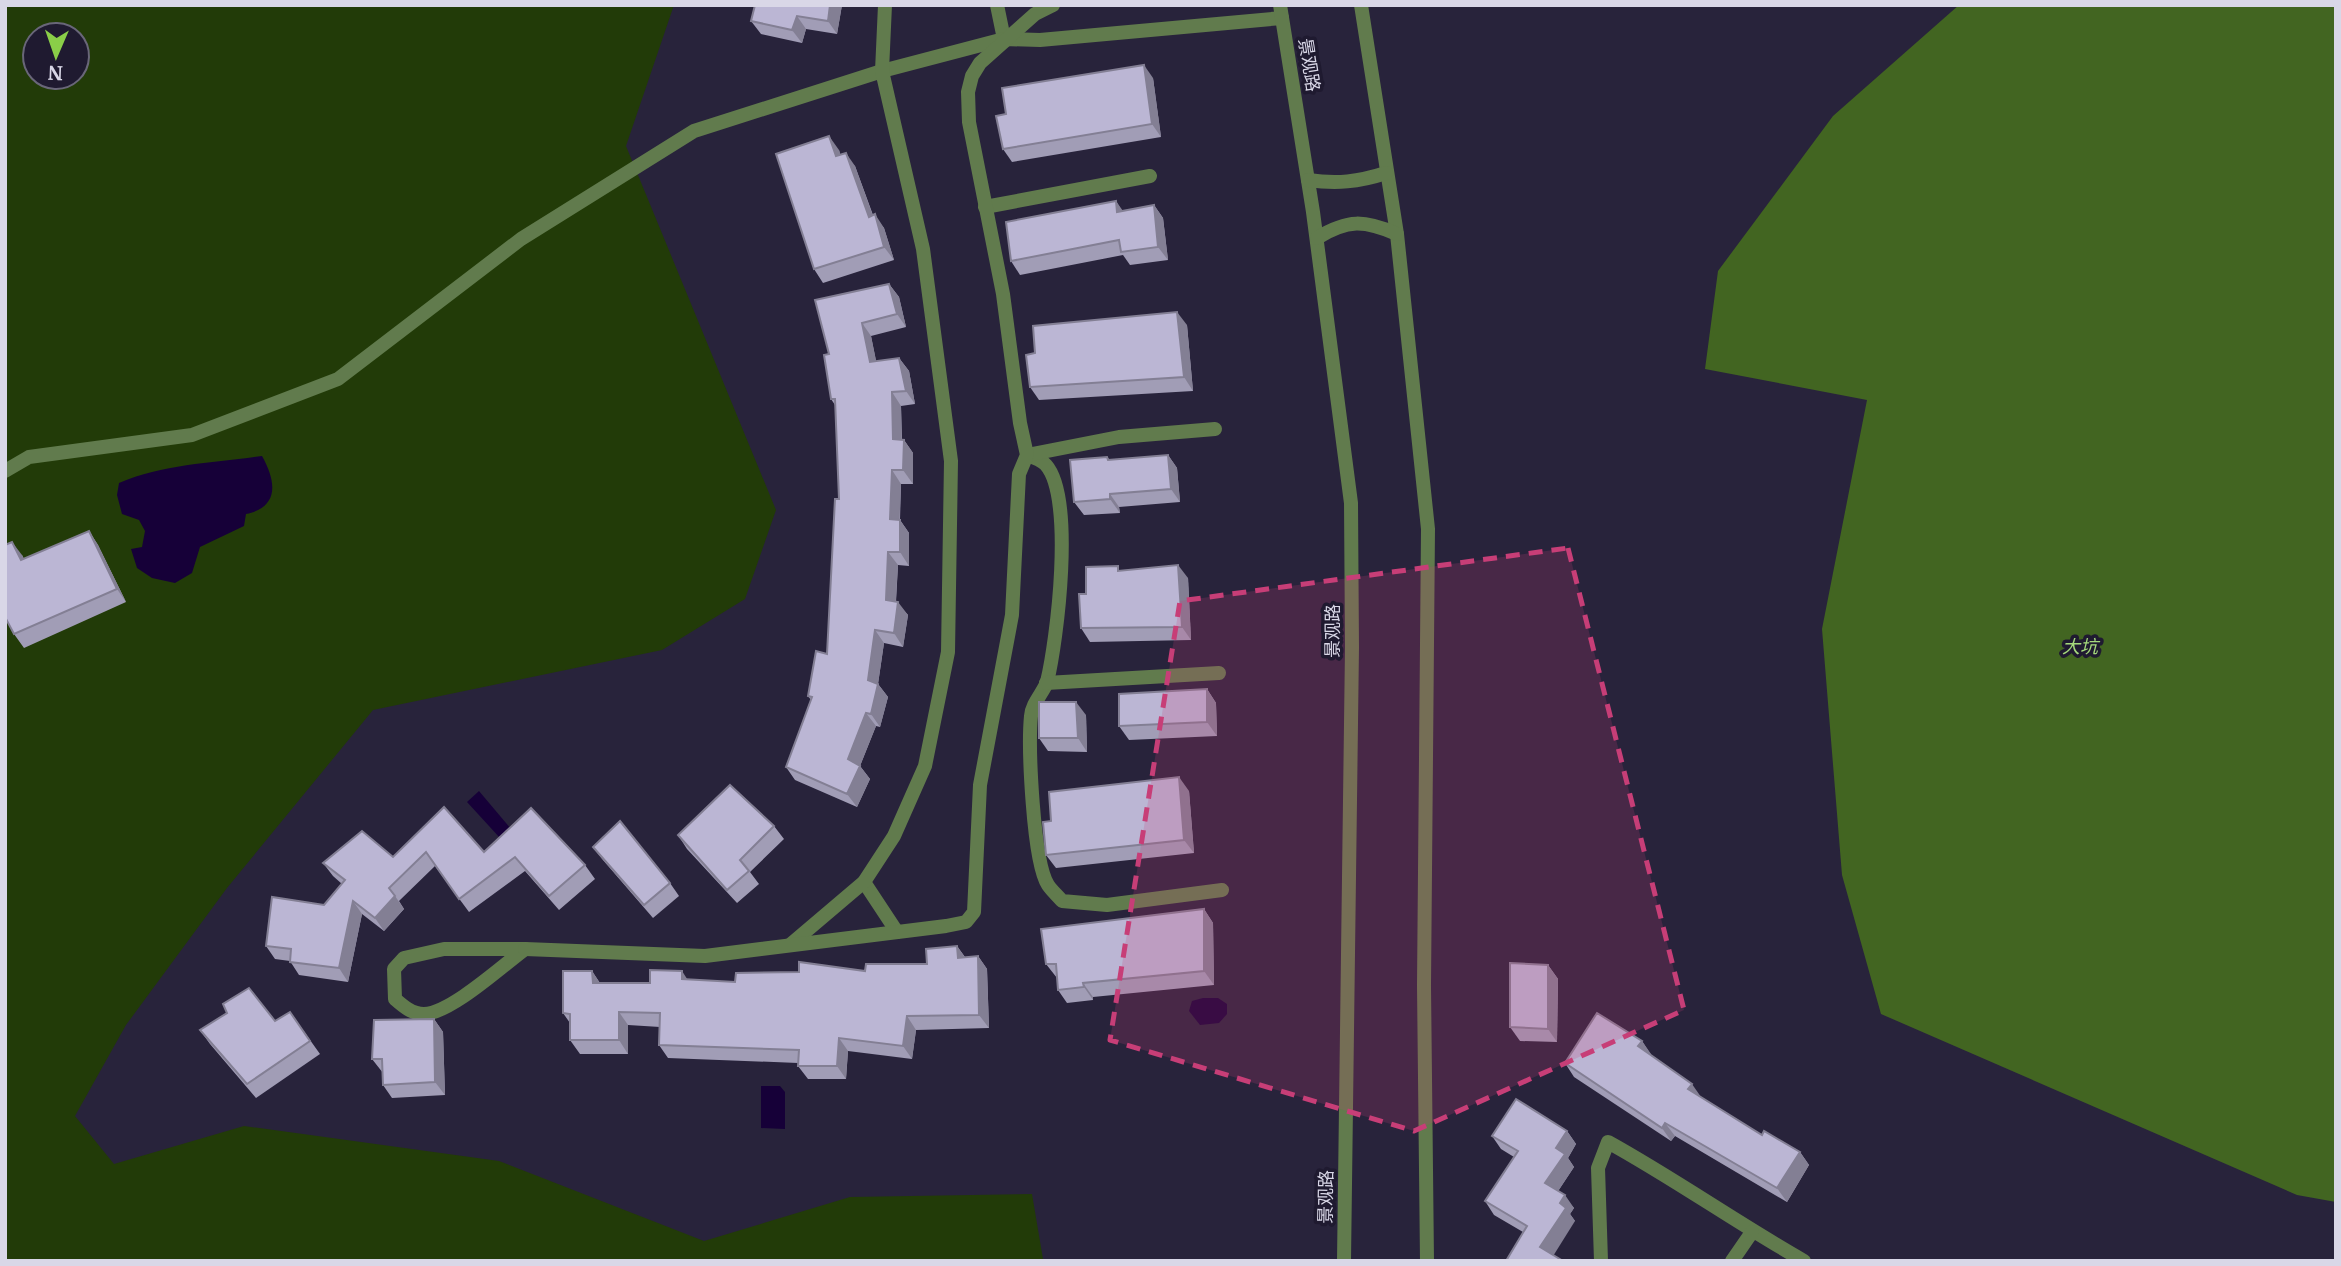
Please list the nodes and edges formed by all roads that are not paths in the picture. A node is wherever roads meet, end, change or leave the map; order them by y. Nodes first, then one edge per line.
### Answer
1 (885, 5) edge
2 (997, 5) edge
3 (1053, 5) edge
4 (1361, 5) edge
5 (1281, 12) edge
6 (1004, 39) junction
7 (882, 71) junction
8 (1386, 173) junction
9 (1150, 176) dead end
10 (1308, 180) junction
11 (985, 206) junction
12 (1397, 234) junction
13 (1317, 238) junction
14 (1215, 429) dead end
15 (1027, 455) junction
16 (5, 471) edge
17 (1219, 673) dead end
18 (1046, 683) junction
19 (864, 881) junction
20 (1222, 890) dead end
21 (897, 932) junction
22 (790, 945) junction
23 (525, 949) junction
24 (1752, 1232) junction
25 (1344, 1261) edge
26 (1427, 1261) edge
27 (1601, 1261) edge
28 (1732, 1261) edge
29 (1804, 1261) edge

1 - 7 street
2 - 6 street
3 - 6 street
4 - 8 street
5 - 6 street
5 - 10 street, 景观路
6 - 7 street
6 - 11 street
7 - 16 street
7 - 19 street
8 - 10 street
8 - 12 street
9 - 11 street
10 - 13 street, 景观路
11 - 15 street
12 - 13 street
12 - 26 street
13 - 25 street, 景观路
14 - 15 street
15 - 18 street
15 - 21 street
17 - 18 street
18 - 20 street
19 - 21 street
19 - 22 street
21 - 22 street
22 - 23 street
23 - 23 street
24 - 27 street
24 - 28 street
24 - 29 street

